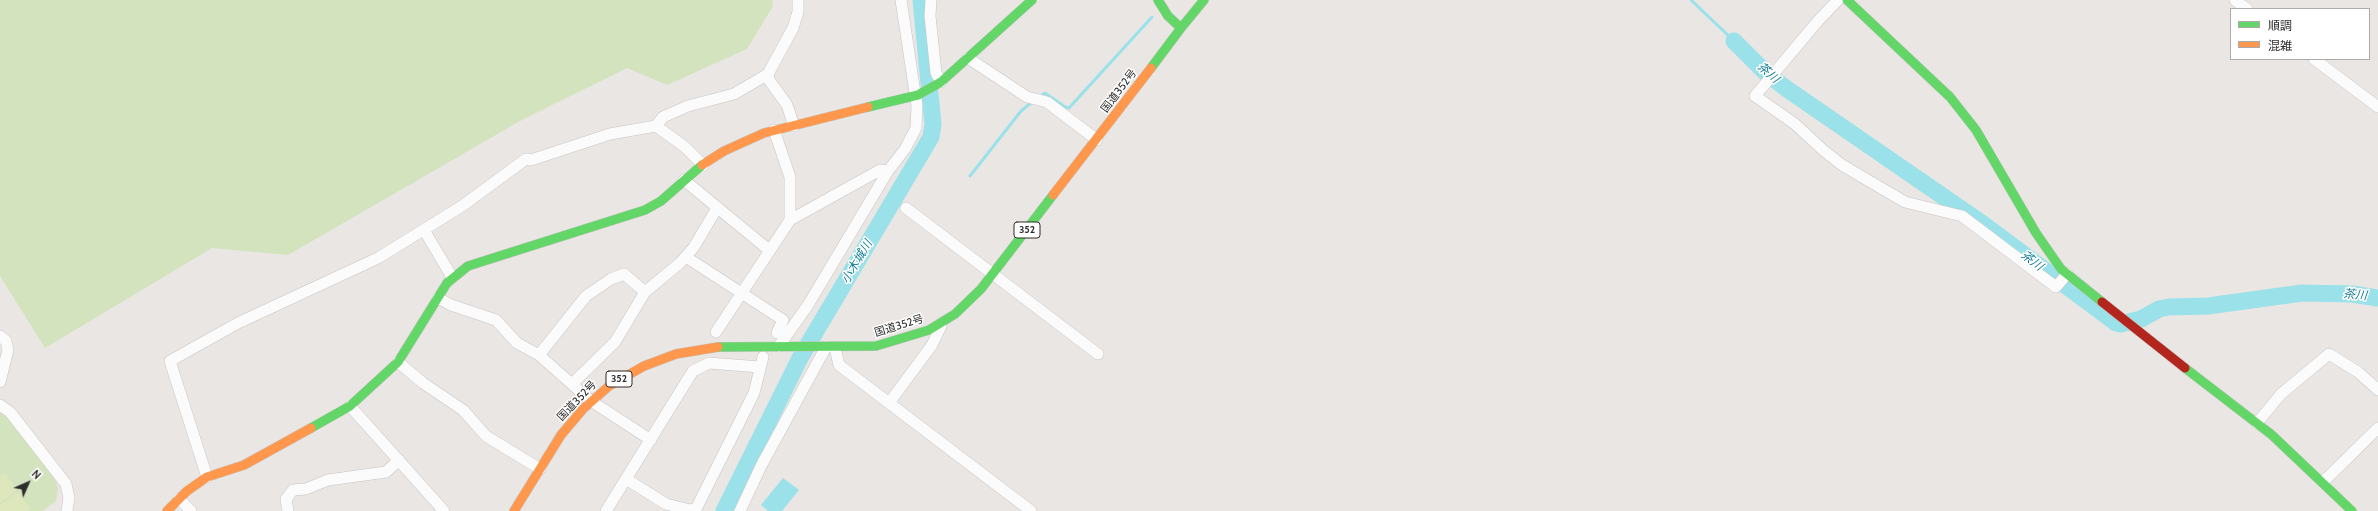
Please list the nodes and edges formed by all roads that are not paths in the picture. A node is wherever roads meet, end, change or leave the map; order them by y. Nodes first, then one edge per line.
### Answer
1 (798, 0) edge
2 (901, 0) edge
3 (931, 0) edge
4 (1032, 0) edge
5 (1158, 0) edge
6 (1204, 0) edge
7 (1838, 0) edge
8 (1847, 0) edge
9 (2235, 0) edge
10 (2246, 8) edge
11 (1181, 28) junction
12 (968, 58) junction
13 (2315, 60) edge
14 (768, 74) junction
15 (939, 83) junction
16 (916, 96) junction
17 (2378, 107) edge
18 (656, 126) junction
19 (794, 126) junction
20 (774, 130) junction
21 (1097, 140) junction
22 (703, 165) junction
23 (888, 171) junction
24 (684, 180) junction
25 (717, 208) junction
26 (906, 208) dead end
27 (790, 220) junction
28 (424, 230) junction
29 (769, 250) junction
30 (686, 257) junction
31 (2067, 274) junction
32 (992, 275) junction
33 (452, 277) junction
34 (645, 292) junction
35 (742, 293) junction
36 (438, 298) junction
37 (942, 322) junction
38 (716, 332) dead end
39 (777, 333) dead end
40 (0, 336) edge
41 (781, 346) junction
42 (826, 347) junction
43 (1098, 354) dead end
44 (539, 355) junction
45 (398, 362) junction
46 (0, 382) edge
47 (572, 384) junction
48 (2378, 390) edge
49 (591, 401) junction
50 (888, 403) junction
51 (0, 405) edge
52 (350, 406) junction
53 (2257, 423) junction
54 (2378, 428) edge
55 (650, 440) junction
56 (399, 460) junction
57 (540, 469) junction
58 (207, 477) junction
59 (626, 479) junction
60 (2323, 482) junction
61 (179, 499) junction
62 (66, 511) edge
63 (167, 511) edge
64 (192, 511) edge
65 (288, 511) edge
66 (444, 511) edge
67 (514, 511) edge
68 (606, 511) edge
69 (740, 511) edge
70 (1031, 511) edge
71 (2352, 511) edge

1 - 14 street
2 - 16 street
3 - 15 street
4 - 12 main road
5 - 11 main road
6 - 11 main road, 国道352号
7 - 31 street
8 - 31 main road
9 - 10 street
11 - 21 main road, 国道352号 / 352
12 - 15 main road
12 - 21 street
13 - 17 street
14 - 18 street
14 - 19 street
15 - 16 main road
16 - 19 main road
16 - 23 street
18 - 22 street
18 - 28 street
19 - 20 main road
20 - 22 main road
20 - 27 street
21 - 32 main road, 国道352号 / 352
22 - 24 main road
23 - 27 street
23 - 41 street
24 - 25 street
24 - 33 main road
25 - 29 street
25 - 30 street
26 - 32 street
27 - 29 street
28 - 33 street
28 - 58 street
29 - 35 street
30 - 34 street
30 - 35 street
31 - 53 main road
32 - 37 main road, 国道352号 / 352
32 - 43 street
33 - 36 main road
34 - 44 street
34 - 47 street
35 - 38 street
35 - 39 street
36 - 44 street
36 - 45 main road
37 - 42 main road, 国道352号 / 352
37 - 50 street
40 - 46 street
41 - 42 main road, 国道352号 / 352
41 - 49 main road, 国道352号 / 352
42 - 50 street
42 - 69 street
44 - 47 street
45 - 52 main road
45 - 57 street
47 - 49 street
48 - 53 street
49 - 55 street
49 - 57 main road, 国道352号 / 352
50 - 70 street
51 - 62 street
52 - 56 street
52 - 58 main road
53 - 60 main road
54 - 60 street
55 - 59 street
55 - 59 street
56 - 65 street
56 - 66 street
57 - 67 main road, 国道352号 / 352
58 - 61 main road
59 - 68 street
60 - 71 main road
61 - 63 main road
61 - 64 street

